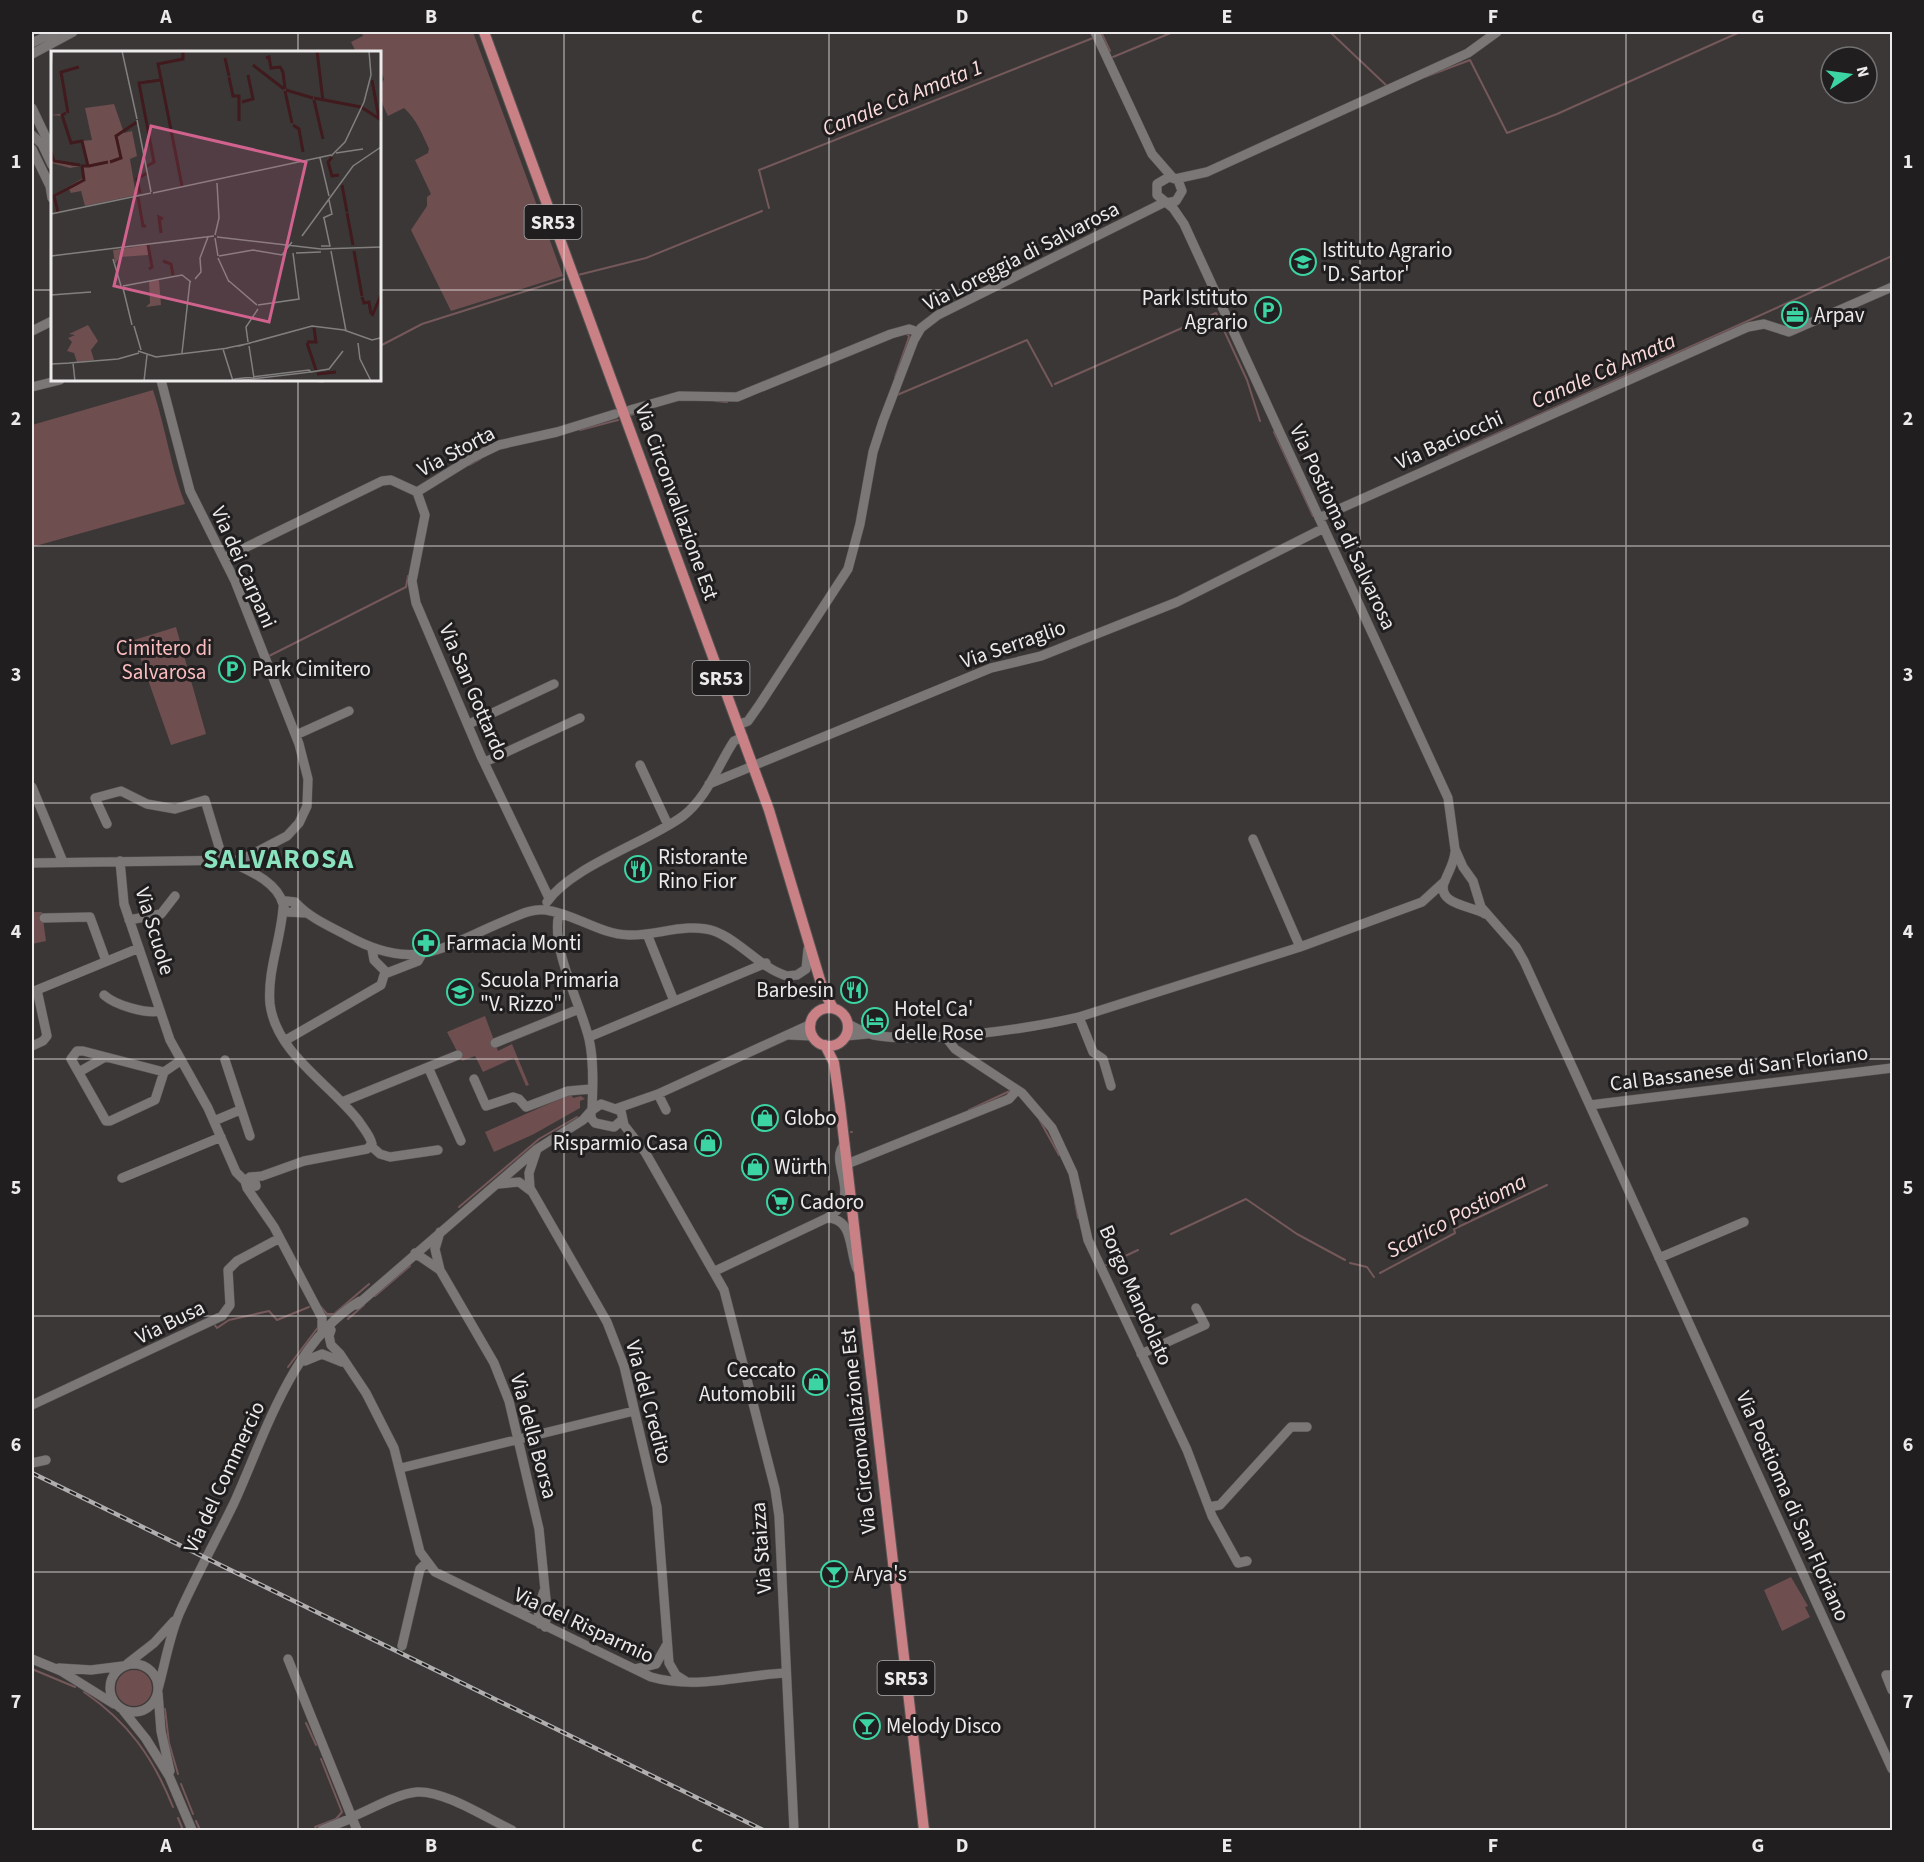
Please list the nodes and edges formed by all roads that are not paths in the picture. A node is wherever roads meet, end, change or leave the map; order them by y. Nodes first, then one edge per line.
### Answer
1 (55, 32) edge
2 (73, 32) edge
3 (483, 32) edge
4 (1095, 32) edge
5 (1497, 32) edge
6 (32, 43) edge
7 (32, 54) edge
8 (32, 108) edge
9 (32, 136) edge
10 (51, 148) edge
11 (32, 149) edge
12 (1152, 154) junction
13 (51, 163) edge
14 (1208, 172) junction
15 (1174, 178) junction
16 (1157, 188) junction
17 (51, 192) edge
18 (1181, 194) junction
19 (1166, 203) junction
20 (1149, 210) junction
21 (1184, 224) junction
22 (1893, 287) edge
23 (51, 322) edge
24 (32, 331) edge
25 (918, 332) junction
26 (56, 381) edge
27 (160, 381) edge
28 (32, 387) edge
29 (630, 410) dead end
30 (615, 414) dead end
31 (417, 492) junction
32 (1319, 518) junction
33 (1323, 528) junction
34 (224, 558) junction
35 (554, 684) dead end
36 (349, 711) dead end
37 (580, 718) dead end
38 (468, 724) junction
39 (738, 725) junction
40 (296, 735) junction
41 (742, 737) junction
42 (484, 762) junction
43 (640, 765) dead end
44 (753, 766) junction
45 (709, 784) junction
46 (32, 787) edge
47 (107, 824) dead end
48 (668, 825) junction
49 (1253, 839) dead end
50 (1455, 849) junction
51 (120, 861) junction
52 (226, 861) junction
53 (63, 862) junction
54 (32, 863) edge
55 (246, 863) junction
56 (1467, 874) junction
57 (1446, 879) junction
58 (1475, 890) junction
59 (175, 896) dead end
60 (549, 898) junction
61 (1422, 902) junction
62 (1456, 903) junction
63 (290, 906) junction
64 (545, 910) junction
65 (559, 914) junction
66 (1485, 915) junction
67 (44, 918) dead end
68 (129, 920) junction
69 (647, 933) junction
70 (808, 938) junction
71 (1300, 947) junction
72 (139, 948) junction
73 (372, 949) junction
74 (422, 954) junction
75 (106, 962) junction
76 (766, 963) junction
77 (385, 972) junction
78 (34, 991) edge
79 (104, 995) dead end
80 (674, 1001) junction
81 (579, 1009) junction
82 (828, 1009) junction
83 (160, 1011) junction
84 (1079, 1017) junction
85 (810, 1024) junction
86 (845, 1034) junction
87 (786, 1035) junction
88 (944, 1035) junction
89 (813, 1036) junction
90 (589, 1037) junction
91 (286, 1040) junction
92 (495, 1043) dead end
93 (825, 1045) junction
94 (32, 1046) edge
95 (458, 1055) dead end
96 (105, 1057) junction
97 (225, 1060) dead end
98 (180, 1061) junction
99 (834, 1063) junction
100 (428, 1067) junction
101 (1893, 1068) edge
102 (79, 1072) junction
103 (164, 1072) junction
104 (474, 1079) dead end
105 (1112, 1086) dead end
106 (591, 1089) junction
107 (1017, 1090) junction
108 (658, 1094) junction
109 (342, 1102) junction
110 (607, 1105) junction
111 (1590, 1105) junction
112 (240, 1110) junction
113 (591, 1110) junction
114 (666, 1110) dead end
115 (621, 1115) junction
116 (213, 1121) junction
117 (595, 1123) junction
118 (574, 1126) junction
119 (614, 1127) junction
120 (628, 1131) junction
121 (250, 1136) dead end
122 (222, 1139) junction
123 (461, 1141) dead end
124 (845, 1144) junction
125 (371, 1146) junction
126 (537, 1149) junction
127 (438, 1150) dead end
128 (847, 1164) junction
129 (517, 1166) junction
130 (122, 1178) dead end
131 (252, 1183) junction
132 (528, 1184) junction
133 (493, 1187) junction
134 (827, 1218) junction
135 (1744, 1222) dead end
136 (440, 1232) junction
137 (280, 1238) junction
138 (418, 1251) junction
139 (436, 1258) junction
140 (1659, 1258) junction
141 (715, 1271) junction
142 (441, 1272) junction
143 (860, 1275) junction
144 (360, 1301) junction
145 (1196, 1308) dead end
146 (318, 1312) junction
147 (334, 1320) junction
148 (327, 1331) junction
149 (1141, 1354) junction
150 (303, 1361) junction
151 (348, 1367) junction
152 (32, 1405) edge
153 (634, 1411) junction
154 (1306, 1427) dead end
155 (519, 1439) junction
156 (46, 1460) dead end
157 (32, 1463) edge
158 (401, 1468) junction
159 (1209, 1507) junction
160 (1247, 1561) dead end
161 (426, 1563) junction
162 (439, 1575) junction
163 (418, 1588) junction
164 (544, 1589) junction
165 (541, 1599) junction
166 (508, 1609) junction
167 (179, 1614) junction
168 (542, 1625) junction
169 (666, 1644) junction
170 (402, 1646) dead end
171 (32, 1659) edge
172 (288, 1659) dead end
173 (658, 1661) junction
174 (669, 1663) junction
175 (126, 1665) junction
176 (51, 1666) junction
177 (632, 1669) junction
178 (786, 1673) junction
179 (1893, 1676) edge
180 (661, 1680) junction
181 (690, 1683) junction
182 (158, 1690) junction
183 (1893, 1690) edge
184 (120, 1708) junction
185 (1893, 1769) edge
186 (174, 1785) junction
187 (352, 1818) junction
188 (192, 1830) edge
189 (322, 1830) edge
190 (357, 1830) edge
191 (512, 1830) edge
192 (794, 1830) edge
193 (924, 1830) edge

1 - 6 street
2 - 7 street
3 - 39 main road, Via Circonvallazione Est / SR53
4 - 12 street
5 - 14 street
8 - 10 street
9 - 13 street
11 - 17 street
12 - 15 street
12 - 16 street
14 - 15 street
14 - 18 street
15 - 16 street
15 - 18 street
16 - 19 street
16 - 20 street, Via Loreggia di Salvarosa
18 - 19 street
18 - 21 street, Via Postioma di Salvarosa
19 - 20 street, Via Loreggia di Salvarosa
19 - 21 street, Via Postioma di Salvarosa
20 - 25 street, Via Loreggia di Salvarosa
21 - 32 street, Via Postioma di Salvarosa
22 - 32 street, Via Baciocchi
23 - 24 street
25 - 29 street
25 - 39 street, Via Loreggia di Salvarosa
26 - 28 street
27 - 34 street, Via dei Carpani
30 - 31 street, Via Storta
31 - 34 street, Via Storta
31 - 38 street, Via San Gottardo
32 - 33 street, Via Postioma di Salvarosa
33 - 44 street, Via Serraglio
33 - 50 street, Via Postioma di Salvarosa
34 - 40 street, Via dei Carpani
35 - 38 street
36 - 40 street
37 - 42 street
38 - 42 street, Via San Gottardo
39 - 41 main road, Via Circonvallazione Est / SR53
40 - 55 street, Via dei Carpani
41 - 44 main road, Via Circonvallazione Est / SR53
41 - 45 street
42 - 60 street, Via San Gottardo
43 - 48 street
44 - 45 street, Via Serraglio
44 - 70 main road, Via Circonvallazione Est / SR53
45 - 48 street
46 - 53 street
47 - 52 street
48 - 60 street
49 - 71 street
50 - 56 street, Via Postioma di Salvarosa
50 - 57 street, Via Postioma di Salvarosa
51 - 52 street
51 - 53 street
51 - 68 street, Via Scuole
52 - 55 street
53 - 54 street
55 - 63 street
56 - 57 street
56 - 58 street, Via Postioma di Salvarosa
57 - 61 street
57 - 62 street
58 - 62 street
58 - 66 street, Via Postioma di Salvarosa
59 - 68 street
60 - 64 street
61 - 62 street
61 - 71 street
62 - 66 street, Via Postioma di Salvarosa
63 - 73 street
63 - 91 street
64 - 65 street
64 - 74 street
65 - 69 street
65 - 81 street
66 - 111 street, Via Postioma di Salvarosa
67 - 75 street
68 - 72 street, Via Scuole
69 - 76 street
69 - 80 street
70 - 76 street
70 - 82 main road, Via Circonvallazione Est
71 - 84 street
72 - 75 street
72 - 83 street, Via Scuole
73 - 74 street
73 - 77 street
74 - 77 street
75 - 78 street
76 - 80 street
77 - 91 street
78 - 94 street
79 - 83 street
80 - 90 street
81 - 90 street
81 - 92 street
82 - 85 main road
82 - 86 main road
83 - 98 street, Via Scuole
84 - 88 street
84 - 105 street
85 - 87 street
85 - 89 main road
86 - 88 street
86 - 93 main road
86 - 99 main road
87 - 89 street
87 - 108 street
88 - 107 street, Borgo Mandolato
89 - 93 main road
90 - 106 street
91 - 109 street
93 - 99 main road
95 - 100 street
96 - 102 street
96 - 102 street
96 - 103 street
97 - 112 street
98 - 103 street
98 - 116 street, Via Scuole
99 - 124 main road, Via Circonvallazione Est
100 - 109 street
100 - 123 street
101 - 111 street, Cal Bassanese di San Floriano
102 - 103 street
104 - 106 street
106 - 110 street
106 - 113 street
107 - 128 street
107 - 149 street, Borgo Mandolato
108 - 114 street
108 - 115 street
109 - 125 street
110 - 113 street
110 - 115 street
111 - 140 street, Via Postioma di San Floriano
112 - 116 street
112 - 121 street
113 - 117 street
113 - 118 street, Via del Commercio
115 - 119 street
115 - 120 street, Via Staizza
116 - 122 street, Via Scuole
117 - 118 street, Via del Commercio
117 - 119 street
118 - 126 street, Via del Commercio
119 - 120 street
120 - 141 street, Via Staizza
122 - 130 street
122 - 131 street, Via Scuole
124 - 128 main road, Via Circonvallazione Est
124 - 134 street
125 - 127 street
125 - 131 street
126 - 129 street, Via del Commercio
126 - 132 street
128 - 143 main road, Via Circonvallazione Est / SR53
129 - 132 street, Via del Credito
129 - 133 street, Via del Commercio
131 - 137 street, Via Scuole
132 - 133 street
132 - 153 street, Via del Credito
133 - 136 street, Via del Commercio
134 - 141 street
134 - 143 street
135 - 140 street
136 - 138 street, Via del Commercio
136 - 139 street, Via della Borsa
137 - 146 street, Via Scuole
137 - 152 street, Via Busa
138 - 139 street
138 - 142 street, Via della Borsa
138 - 144 street, Via del Commercio
139 - 142 street, Via della Borsa
140 - 185 street, Via Postioma di San Floriano
141 - 178 street, Via Staizza
142 - 155 street, Via della Borsa
143 - 193 main road, Via Circonvallazione Est / SR53
144 - 147 street, Via del Commercio
144 - 148 street, Via del Commercio
145 - 149 street
146 - 147 street
146 - 148 street, Via Scuole
147 - 148 street, Via del Commercio
148 - 150 street, Via del Commercio
148 - 151 street, Via Scuole
149 - 159 street, Borgo Mandolato
150 - 151 street
150 - 167 street, Via del Commercio
151 - 158 street, Via Scuole
153 - 155 street
153 - 169 street, Via del Credito
154 - 159 street
155 - 158 street
155 - 164 street, Via della Borsa
156 - 157 street
158 - 161 street, Via Scuole
159 - 160 street, Borgo Mandolato
161 - 162 street, Via del Risparmio
161 - 163 street
162 - 163 street
162 - 166 street, Via del Risparmio
163 - 170 street
164 - 165 street, Via della Borsa
164 - 168 street, Via della Borsa
165 - 166 street
165 - 168 street, Via della Borsa
166 - 168 street, Via del Risparmio
167 - 175 street, Via del Commercio
167 - 182 street, Via del Commercio
168 - 177 street, Via del Risparmio
169 - 173 street, Via del Credito
169 - 174 street, Via del Credito
171 - 176 street
172 - 187 street
173 - 177 street
173 - 180 street
174 - 180 street
174 - 181 street
175 - 176 street
175 - 182 street
175 - 184 street
176 - 184 street
177 - 180 street, Via del Risparmio
178 - 181 street, Via del Risparmio
178 - 192 street, Via Staizza
179 - 183 street
180 - 181 street, Via del Risparmio
182 - 184 street
182 - 186 street
184 - 186 street
186 - 188 street
187 - 189 street
187 - 190 street
187 - 191 street

